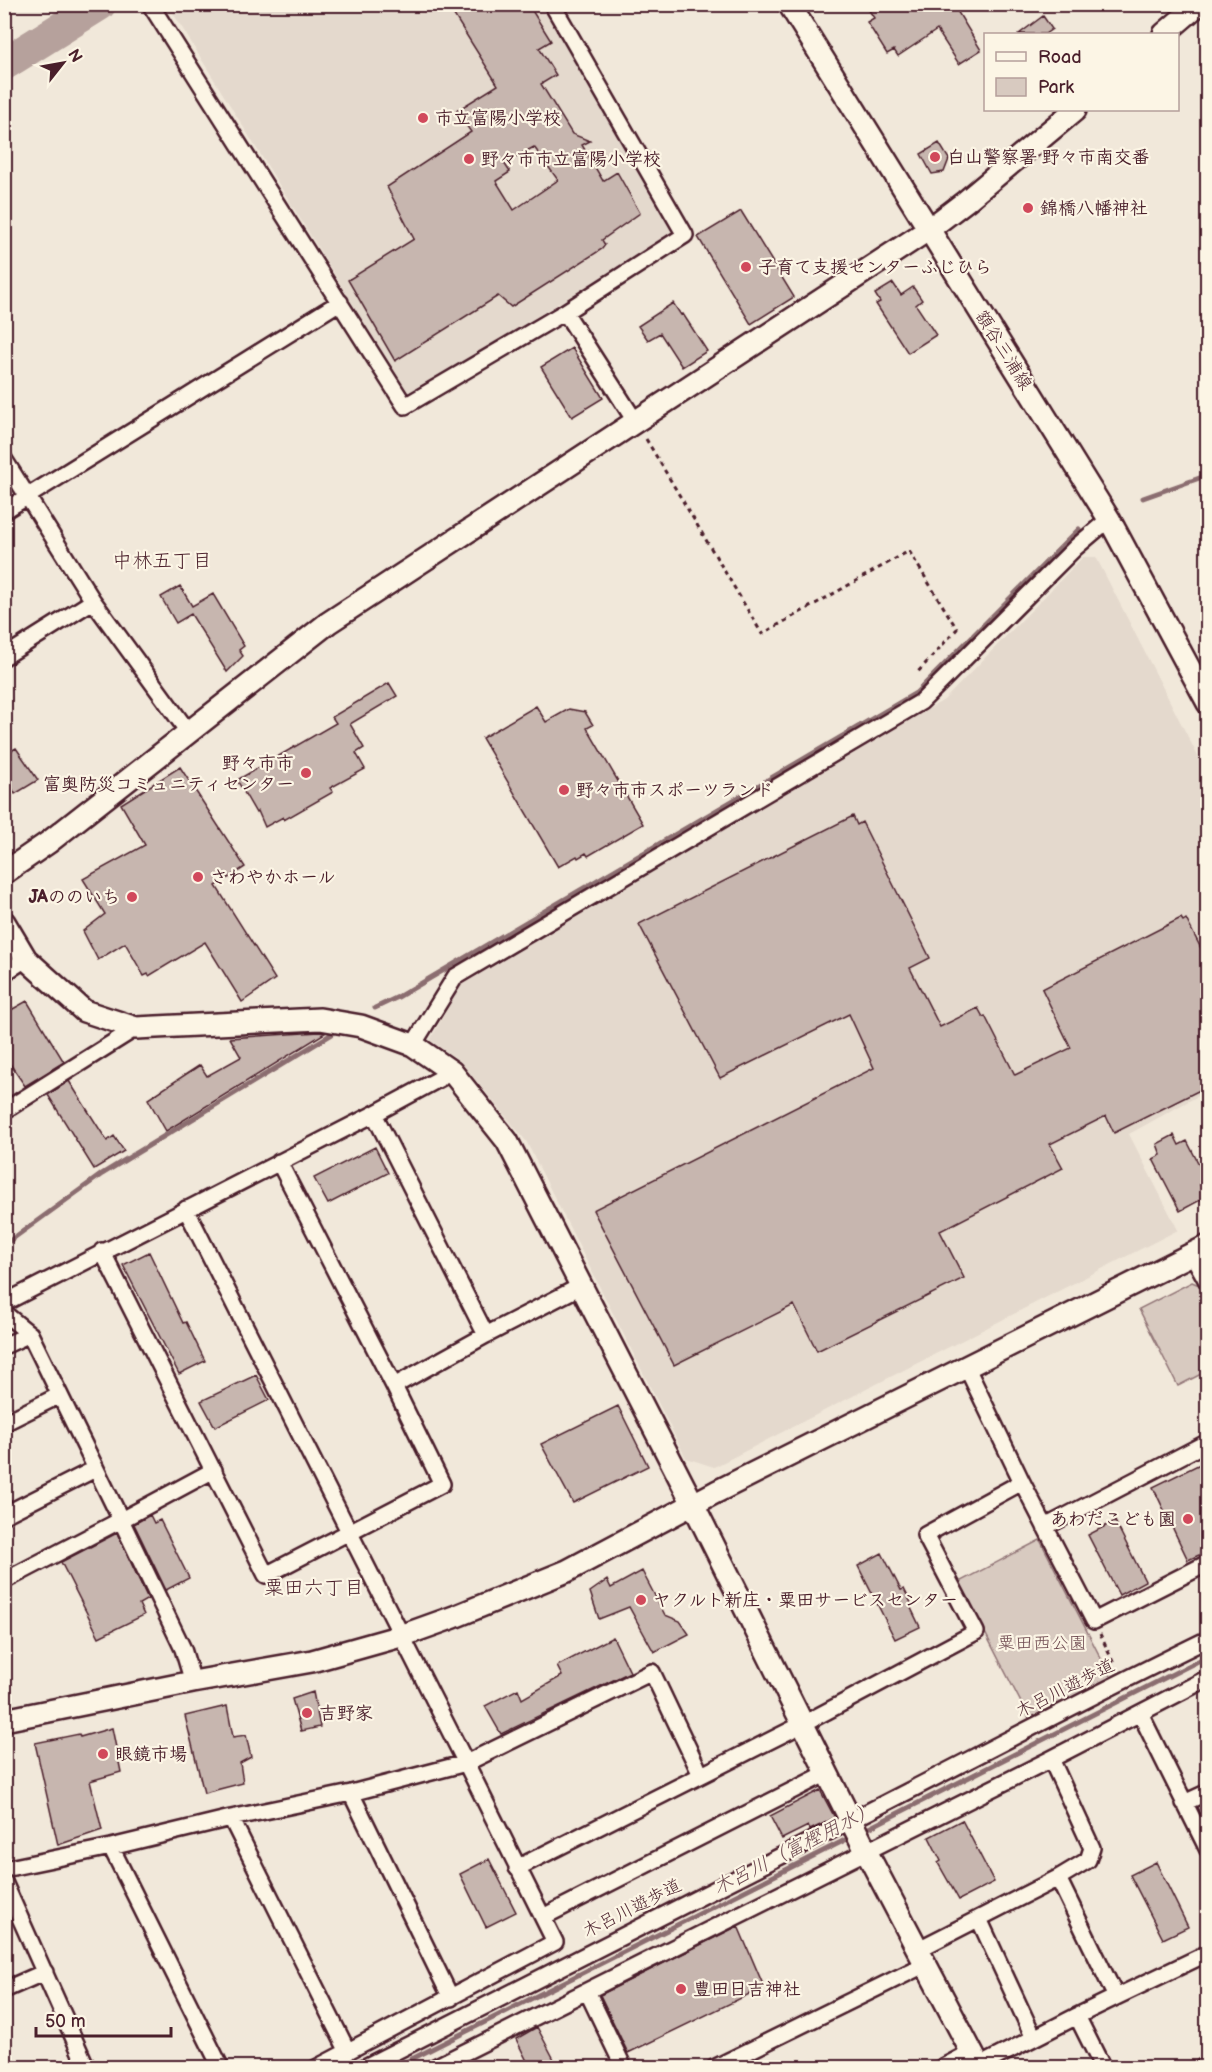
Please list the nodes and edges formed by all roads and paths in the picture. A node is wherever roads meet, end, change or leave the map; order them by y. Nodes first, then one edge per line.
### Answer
1 (150, 4) edge
2 (552, 4) edge
3 (789, 4) edge
4 (1189, 8) edge
5 (1165, 33) edge
6 (1074, 111) edge
7 (928, 230) junction
8 (340, 302) junction
9 (565, 312) junction
10 (635, 421) junction
11 (4, 459) edge
12 (28, 496) junction
13 (4, 511) edge
14 (1108, 519) junction
15 (93, 602) junction
16 (4, 657) edge
17 (916, 674) dead end
18 (1208, 703) edge
19 (189, 733) junction
20 (4, 873) edge
21 (4, 922) edge
22 (26, 959) junction
23 (4, 973) edge
24 (136, 1028) junction
25 (413, 1045) junction
26 (452, 1072) junction
27 (4, 1111) edge
28 (374, 1114) junction
29 (279, 1162) junction
30 (186, 1209) junction
31 (1200, 1250) edge
32 (102, 1251) junction
33 (1208, 1282) edge
34 (581, 1286) junction
35 (4, 1303) edge
36 (4, 1312) edge
37 (30, 1334) junction
38 (486, 1335) junction
39 (4, 1346) edge
40 (967, 1368) junction
41 (394, 1386) junction
42 (60, 1395) junction
43 (4, 1423) edge
44 (1208, 1442) edge
45 (96, 1469) junction
46 (214, 1470) junction
47 (1022, 1482) junction
48 (693, 1504) junction
49 (4, 1515) edge
50 (121, 1520) junction
51 (1045, 1527) junction
52 (350, 1532) junction
53 (1208, 1563) edge
54 (4, 1581) edge
55 (1094, 1621) junction
56 (401, 1636) junction
57 (1208, 1639) edge
58 (1208, 1678) edge
59 (1122, 1681) junction
60 (193, 1682) junction
61 (1140, 1713) junction
62 (4, 1720) edge
63 (803, 1724) junction
64 (1052, 1759) junction
65 (466, 1763) junction
66 (827, 1773) junction
67 (702, 1775) junction
68 (1208, 1792) edge
69 (351, 1793) junction
70 (1184, 1803) junction
71 (231, 1818) junction
72 (858, 1834) junction
73 (111, 1847) junction
74 (1208, 1850) edge
75 (517, 1868) junction
76 (4, 1869) edge
77 (1058, 1878) junction
78 (4, 1882) edge
79 (543, 1917) junction
80 (979, 1919) junction
81 (1208, 1953) edge
82 (922, 1956) junction
83 (45, 1972) junction
84 (4, 1990) edge
85 (587, 1991) junction
86 (1116, 1997) junction
87 (452, 1998) junction
88 (1077, 2016) junction
89 (1034, 2038) junction
90 (348, 2052) junction
91 (977, 2062) edge
92 (1208, 2063) edge
93 (87, 2067) edge
94 (221, 2067) edge
95 (316, 2067) edge
96 (363, 2067) edge
97 (433, 2067) edge
98 (624, 2067) edge
99 (714, 2067) edge
100 (940, 2067) edge
101 (1103, 2067) edge
102 (1202, 2067) edge

1 - 8 street
2 - 9 street
3 - 7 street, 額谷三浦線
4 - 5 street
6 - 7 street
7 - 10 street
7 - 14 street, 額谷三浦線
8 - 9 street
8 - 12 street
9 - 10 street
10 - 17 path
10 - 19 street
11 - 12 street
12 - 13 street
12 - 15 street
14 - 18 street, 額谷三浦線
14 - 25 street
15 - 16 street
15 - 19 street
19 - 20 street
21 - 22 street
22 - 23 street
22 - 24 street
24 - 25 street
24 - 27 street
25 - 26 street
26 - 28 street
26 - 34 street
28 - 29 street
28 - 38 street
29 - 30 street
29 - 41 street
30 - 32 street
30 - 52 street
31 - 33 street
31 - 40 street
32 - 35 street
32 - 46 street
34 - 38 street
34 - 48 street
36 - 37 street
37 - 39 street
37 - 42 street
38 - 41 street
40 - 47 street
40 - 48 street
41 - 52 street
42 - 43 street
42 - 45 street
44 - 51 street
45 - 49 street
45 - 50 street
46 - 50 street
46 - 52 street
47 - 51 street
47 - 63 street
48 - 56 street
48 - 63 street
50 - 54 street
50 - 60 street
51 - 55 street
52 - 56 street
53 - 55 street
55 - 59 path
56 - 60 street
56 - 65 street
57 - 59 street, 木呂川遊歩道
58 - 61 street
59 - 72 street, 木呂川遊歩道
60 - 62 street
61 - 64 street
61 - 70 street
63 - 66 street
63 - 67 street
64 - 72 street
64 - 77 street
65 - 67 street
65 - 69 street
65 - 75 street
66 - 72 street
66 - 79 street
67 - 75 street
68 - 70 street
69 - 71 street
69 - 87 street
70 - 74 street
71 - 73 street
71 - 90 street
72 - 82 street
72 - 85 street
72 - 96 street, 木呂川遊歩道
73 - 76 street
73 - 94 street
75 - 79 street
77 - 80 street
77 - 86 street
78 - 83 street
79 - 87 street
80 - 82 street
80 - 89 street
81 - 86 street
82 - 91 street
82 - 99 street
83 - 84 street
83 - 93 street
85 - 97 street
85 - 98 street
86 - 88 street
87 - 90 street
88 - 89 street
88 - 101 street
89 - 91 street
90 - 95 street
91 - 100 street
92 - 102 street

